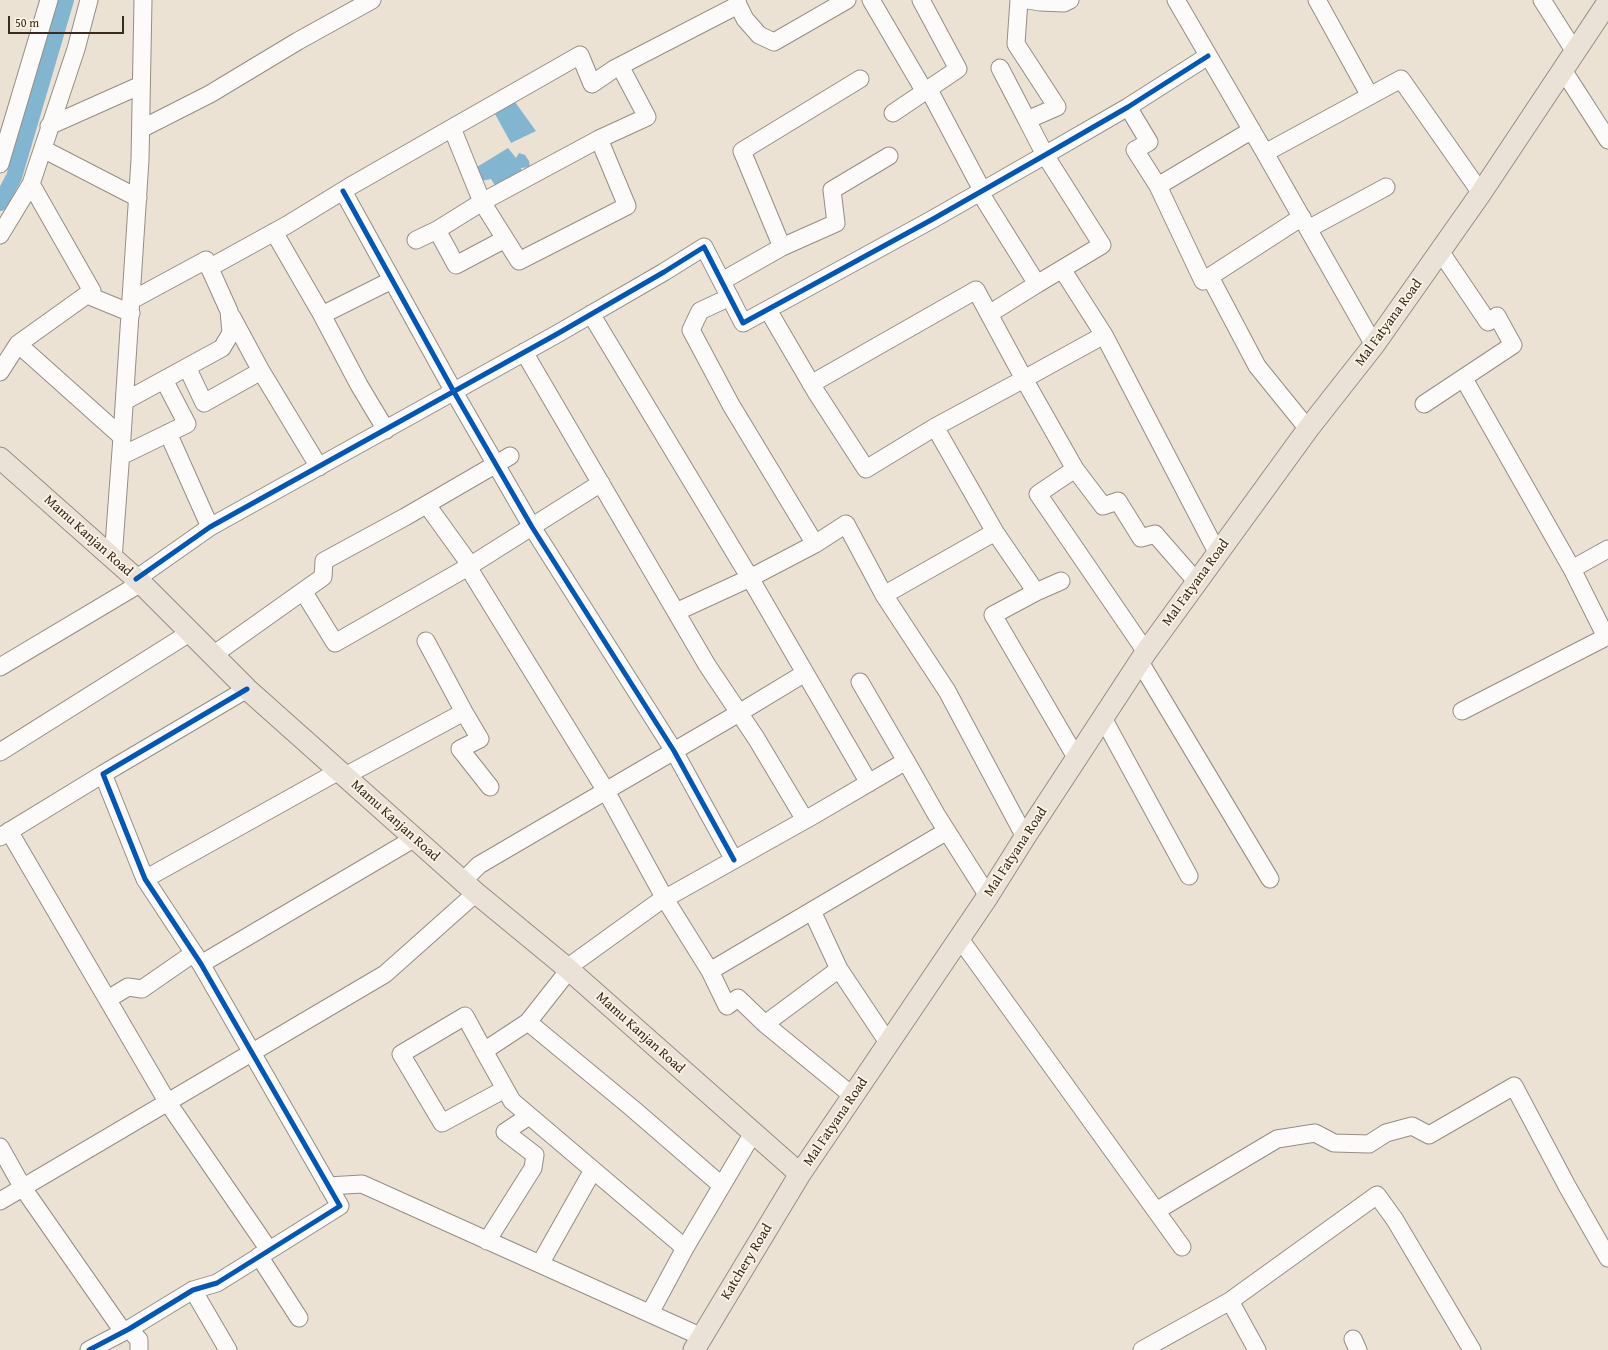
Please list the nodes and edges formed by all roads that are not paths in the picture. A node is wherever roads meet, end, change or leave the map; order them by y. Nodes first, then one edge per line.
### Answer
1 (49, 0) edge
2 (89, 0) edge
3 (143, 0) edge
4 (372, 0) edge
5 (847, 0) edge
6 (871, 0) edge
7 (921, 0) edge
8 (1019, 0) edge
9 (1028, 0) edge
10 (1070, 0) edge
11 (1176, 0) edge
12 (1317, 0) edge
13 (1542, 0) edge
14 (737, 2) edge
15 (1608, 2) edge
16 (1575, 52) junction
17 (1208, 56) junction
18 (620, 66) junction
19 (1000, 68) dead end
20 (1563, 70) junction
21 (860, 79) dead end
22 (141, 85) junction
23 (927, 91) junction
24 (1370, 96) junction
25 (1128, 107) junction
26 (893, 113) dead end
27 (1027, 120) junction
28 (49, 126) junction
29 (141, 128) junction
30 (452, 128) junction
31 (1252, 130) junction
32 (599, 139) junction
33 (1608, 140) edge
34 (43, 149) junction
35 (1265, 153) junction
36 (1045, 154) junction
37 (889, 156) dead end
38 (0, 164) edge
39 (30, 184) junction
40 (1158, 186) junction
41 (1386, 187) dead end
42 (981, 190) junction
43 (343, 191) junction
44 (1481, 193) junction
45 (138, 198) junction
46 (482, 202) junction
47 (1305, 223) junction
48 (437, 230) junction
49 (274, 232) junction
50 (0, 236) edge
51 (505, 239) junction
52 (416, 240) dead end
53 (782, 247) junction
54 (1440, 251) junction
55 (209, 268) junction
56 (1062, 269) junction
57 (1210, 277) junction
58 (392, 280) junction
59 (722, 281) junction
60 (1037, 284) junction
61 (87, 295) junction
62 (730, 297) junction
63 (131, 306) junction
64 (768, 310) junction
65 (229, 312) junction
66 (591, 314) junction
67 (989, 314) junction
68 (322, 315) junction
69 (1104, 335) junction
70 (18, 344) junction
71 (1374, 345) junction
72 (524, 352) junction
73 (187, 367) junction
74 (261, 371) junction
75 (0, 372) edge
76 (1024, 378) junction
77 (1464, 379) junction
78 (164, 380) junction
79 (811, 384) junction
80 (454, 392) junction
81 (125, 401) junction
82 (1424, 404) dead end
83 (935, 427) junction
84 (1308, 429) junction
85 (386, 430) junction
86 (168, 433) junction
87 (122, 437) junction
88 (121, 456) junction
89 (0, 458) edge
90 (503, 460) junction
91 (319, 467) junction
92 (1075, 469) junction
93 (601, 483) junction
94 (427, 505) junction
95 (210, 527) junction
96 (532, 527) junction
97 (995, 532) junction
98 (814, 544) junction
99 (1608, 549) edge
100 (1218, 554) junction
101 (113, 558) junction
102 (470, 566) junction
103 (1572, 568) junction
104 (750, 578) junction
105 (138, 581) junction
106 (1061, 581) dead end
107 (1196, 581) junction
108 (303, 591) junction
109 (1036, 592) junction
110 (884, 595) junction
111 (676, 612) junction
112 (191, 632) junction
113 (1607, 636) edge
114 (426, 641) dead end
115 (213, 655) junction
116 (1143, 657) junction
117 (0, 666) edge
118 (805, 674) junction
119 (860, 682) dead end
120 (247, 689) junction
121 (1462, 711) dead end
122 (464, 712) junction
123 (739, 713) junction
124 (1103, 718) junction
125 (674, 751) junction
126 (0, 752) edge
127 (1077, 759) junction
128 (906, 761) junction
129 (102, 774) junction
130 (342, 774) junction
131 (869, 783) junction
132 (490, 787) dead end
133 (606, 791) junction
134 (805, 820) junction
135 (947, 831) junction
136 (5, 834) edge
137 (1025, 836) junction
138 (415, 838) junction
139 (734, 860) junction
140 (1189, 876) dead end
141 (145, 879) junction
142 (1270, 879) dead end
143 (470, 887) junction
144 (988, 896) junction
145 (665, 899) junction
146 (812, 911) junction
147 (960, 939) junction
148 (198, 958) junction
149 (568, 969) junction
150 (839, 969) junction
151 (710, 972) junction
152 (108, 999) junction
153 (528, 1022) junction
154 (765, 1024) junction
155 (889, 1044) junction
156 (484, 1051) junction
157 (252, 1054) junction
158 (505, 1089) junction
159 (854, 1097) junction
160 (168, 1103) junction
161 (529, 1116) junction
162 (753, 1133) junction
163 (0, 1147) edge
164 (593, 1170) junction
165 (800, 1174) junction
166 (721, 1185) junction
167 (328, 1186) junction
168 (23, 1188) junction
169 (0, 1201) edge
170 (1156, 1211) junction
171 (488, 1241) junction
172 (1182, 1247) dead end
173 (684, 1248) junction
174 (264, 1253) junction
175 (1608, 1258) edge
176 (540, 1264) junction
177 (193, 1290) junction
178 (1230, 1301) junction
179 (650, 1313) junction
180 (299, 1318) dead end
181 (129, 1329) junction
182 (698, 1346) edge
183 (89, 1350) edge
184 (139, 1350) edge
185 (228, 1350) edge
186 (1142, 1350) edge
187 (1257, 1350) edge
188 (1472, 1350) edge

1 - 38 street
2 - 28 street
3 - 22 street
4 - 29 street
5 - 14 street
6 - 23 street
7 - 23 street
8 - 27 street
9 - 10 street
11 - 17 street
12 - 24 street
13 - 16 street
14 - 18 street
15 - 16 main road, Mal Fatyana Road
16 - 20 main road, Mal Fatyana Road
17 - 25 street
17 - 31 street
18 - 30 street
18 - 32 street
19 - 27 street
20 - 33 street
20 - 44 main road, Mal Fatyana Road
21 - 53 street
22 - 28 street
22 - 29 street
23 - 26 street
23 - 42 street
24 - 35 street
24 - 44 street
25 - 36 street
25 - 40 street
27 - 36 street
28 - 34 street
29 - 45 street
30 - 43 street
30 - 46 street
31 - 35 street
31 - 40 street
32 - 46 street
32 - 51 street
34 - 39 street
34 - 45 street
35 - 47 street
36 - 42 street
36 - 56 street
37 - 53 street
39 - 50 street
39 - 61 street
40 - 57 street
41 - 47 street
42 - 60 street
42 - 64 street
43 - 49 street
43 - 58 street
44 - 54 main road, Mal Fatyana Road
45 - 63 street
46 - 48 street
46 - 51 street
47 - 57 street
47 - 71 street
48 - 51 street
48 - 52 street
49 - 55 street
49 - 68 street
53 - 59 street
54 - 71 main road, Mal Fatyana Road
54 - 77 street
55 - 63 street
55 - 65 street
56 - 60 street
56 - 69 street
57 - 84 street
58 - 68 street
58 - 80 street
59 - 62 street
59 - 66 street
60 - 67 street
61 - 63 street
61 - 70 street
62 - 64 street
62 - 98 street
63 - 81 street
64 - 79 street
65 - 73 street
65 - 74 street
66 - 72 street
66 - 104 street
67 - 76 street
67 - 79 street
68 - 85 street
69 - 76 street
69 - 100 street
70 - 75 street
70 - 87 street
71 - 84 main road, Mal Fatyana Road
72 - 80 street
72 - 93 street
73 - 74 street
73 - 78 street
74 - 91 street
76 - 83 street
76 - 92 street
77 - 82 street
77 - 103 street
78 - 81 street
78 - 86 street
79 - 83 street
80 - 85 street
80 - 90 street
81 - 87 street
83 - 97 street
84 - 100 main road, Mal Fatyana Road
85 - 91 street
86 - 88 street
86 - 95 street
87 - 88 street
88 - 101 street
89 - 101 main road, Mamu Kanjan Road
90 - 94 street
90 - 96 street
91 - 95 street
92 - 107 street
92 - 116 street
93 - 96 street
93 - 111 street
94 - 102 street
94 - 108 street
95 - 105 street
96 - 102 street
96 - 125 street
97 - 109 street
97 - 110 street
98 - 104 street
98 - 110 street
99 - 103 street
100 - 107 main road, Mal Fatyana Road
101 - 105 main road, Mamu Kanjan Road
102 - 108 street
102 - 133 street
103 - 113 street
104 - 111 street
104 - 118 street
105 - 112 main road, Mamu Kanjan Road
105 - 117 street
106 - 109 street
107 - 116 main road, Mal Fatyana Road
108 - 115 street
109 - 127 street
110 - 137 street
111 - 123 street
112 - 115 main road, Mamu Kanjan Road
112 - 126 street
113 - 121 street
114 - 122 street
115 - 120 main road, Mamu Kanjan Road
116 - 124 main road, Mal Fatyana Road
116 - 142 street
118 - 123 street
118 - 131 street
119 - 128 street
120 - 129 street
120 - 130 main road, Mamu Kanjan Road
122 - 130 street
122 - 132 street
123 - 125 street
123 - 134 street
124 - 127 main road, Mal Fatyana Road
124 - 140 street
125 - 133 street
125 - 139 street
127 - 137 main road, Mal Fatyana Road
128 - 131 street
128 - 135 street
129 - 136 street
129 - 141 street
130 - 138 main road, Mamu Kanjan Road
130 - 141 street
131 - 134 street
133 - 143 street
133 - 145 street
134 - 139 street
135 - 144 street
135 - 146 street
136 - 152 street
137 - 144 main road, Mal Fatyana Road
138 - 143 main road, Mamu Kanjan Road
138 - 148 street
139 - 145 street
141 - 148 street
143 - 149 main road, Mamu Kanjan Road
143 - 157 street
144 - 147 main road, Mal Fatyana Road
145 - 149 street
145 - 151 street
146 - 150 street
146 - 151 street
147 - 155 main road, Mal Fatyana Road
147 - 170 street
148 - 152 street
148 - 157 street
149 - 153 street
149 - 162 main road, Mamu Kanjan Road
150 - 154 street
150 - 155 street
151 - 154 street
152 - 160 street
153 - 156 street
153 - 166 street
154 - 159 street
155 - 159 main road, Mal Fatyana Road
156 - 158 street
156 - 158 street
157 - 160 street
157 - 167 street
158 - 161 street
159 - 165 main road, Mal Fatyana Road
160 - 168 street
160 - 174 street
161 - 164 street
161 - 171 street
162 - 165 main road, Mamu Kanjan Road
162 - 166 street
163 - 168 street
164 - 173 street
164 - 176 street
165 - 182 main road, Katchery Road
166 - 173 street
167 - 171 street
167 - 174 street
168 - 169 street
168 - 181 street
170 - 172 street
170 - 175 street
171 - 176 street
173 - 179 street
174 - 177 street
174 - 180 street
176 - 179 street
177 - 181 street
177 - 185 street
178 - 186 street
178 - 187 street
178 - 188 street
179 - 182 street
181 - 183 street
181 - 184 street

